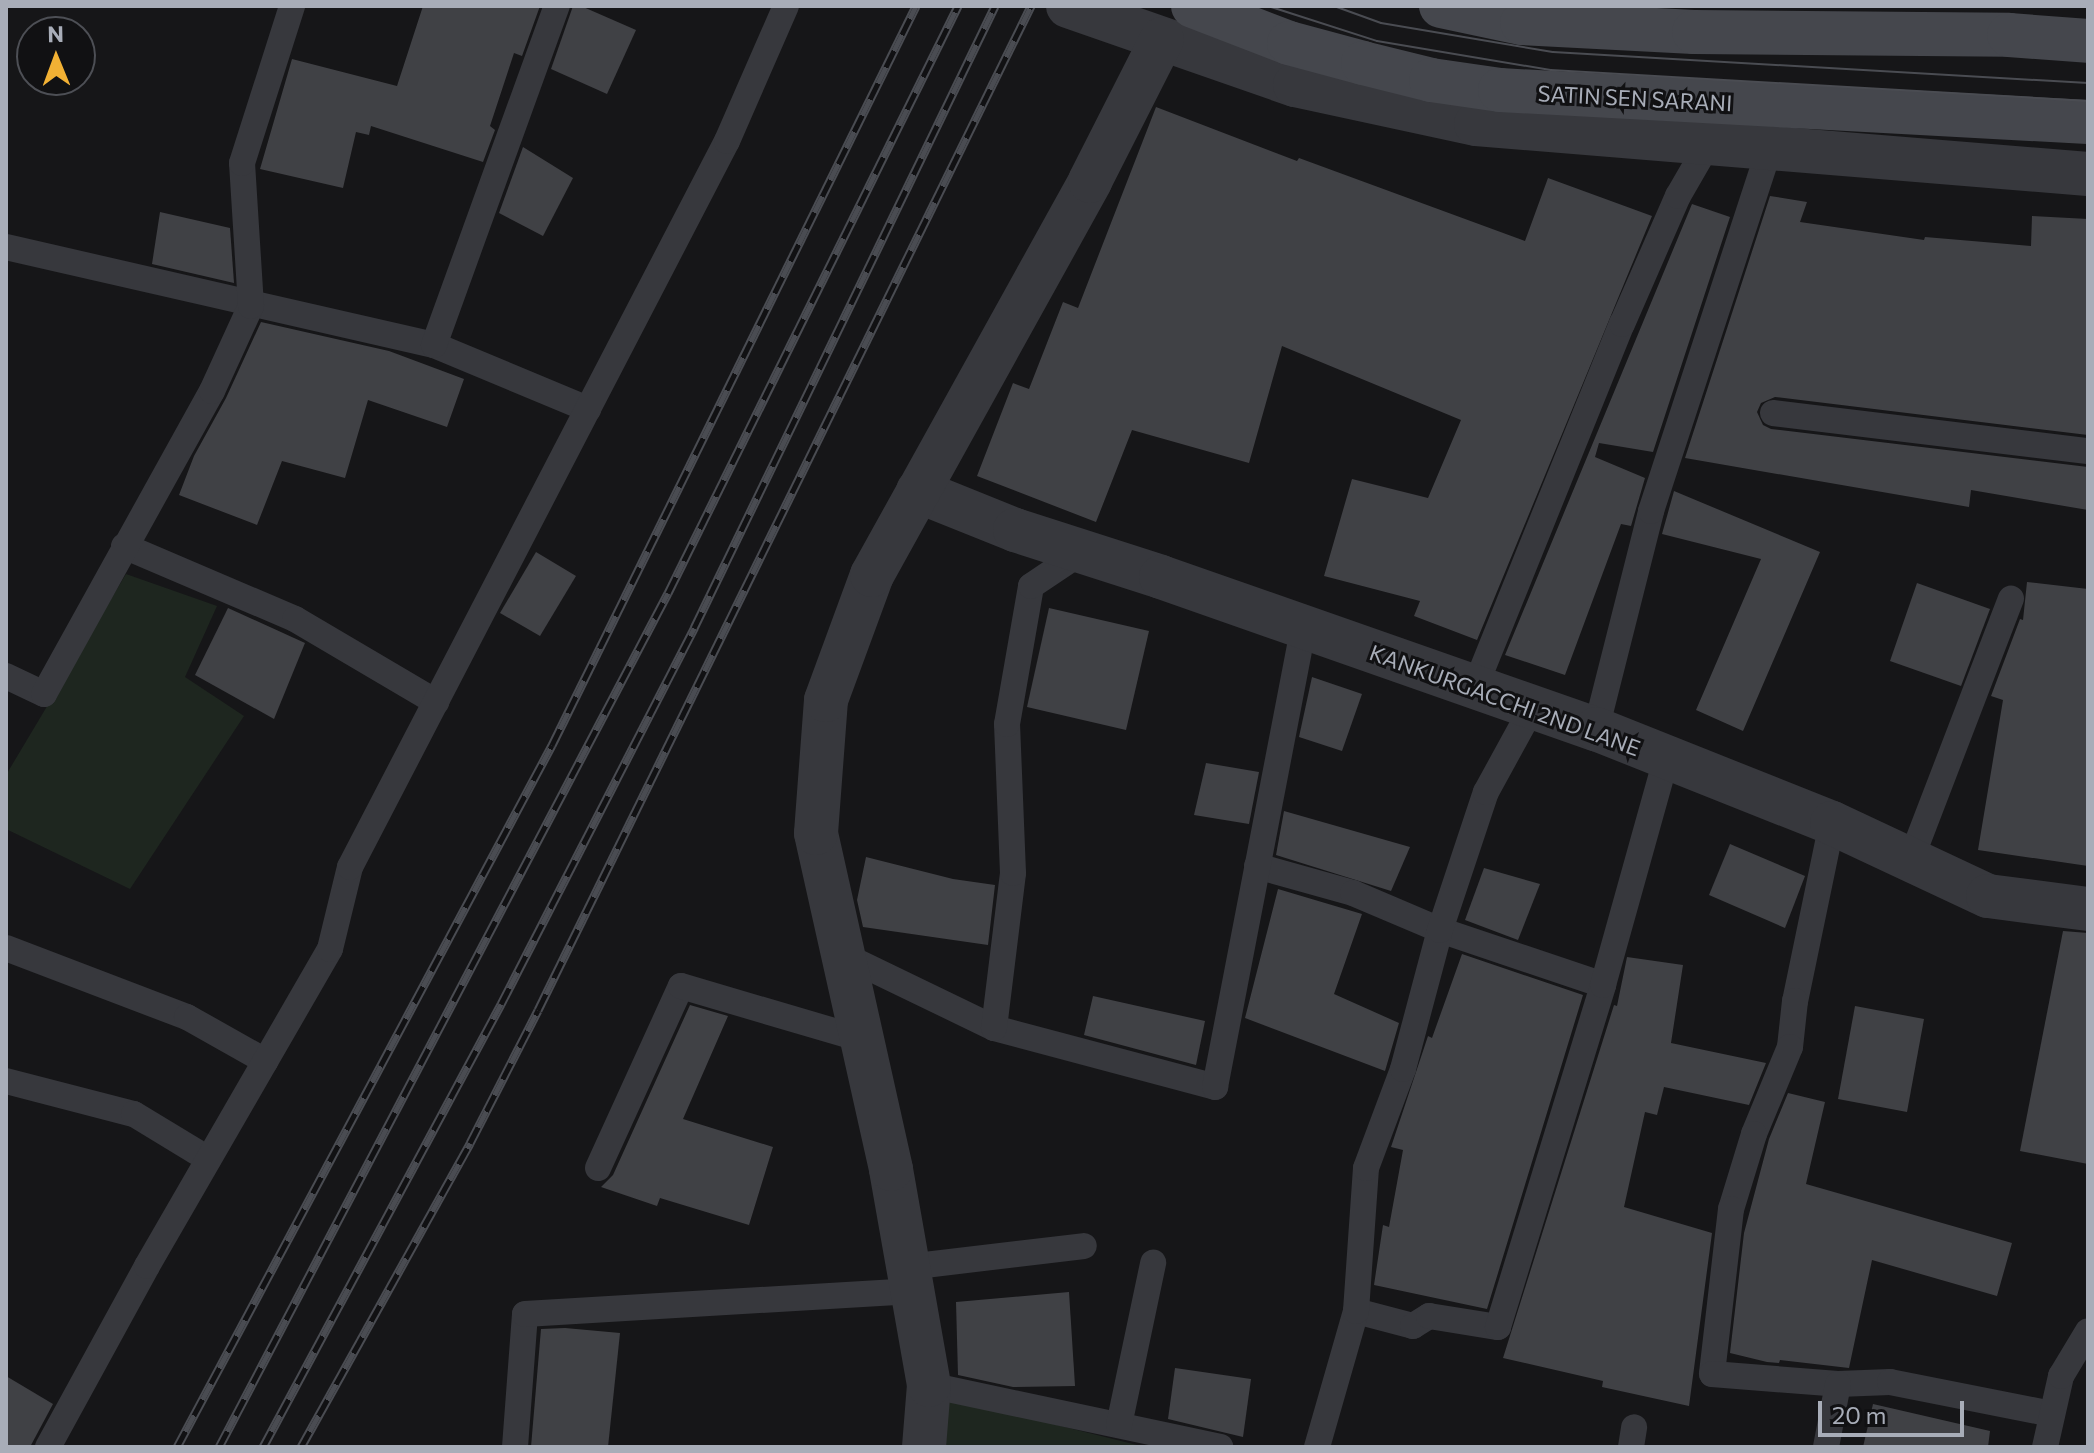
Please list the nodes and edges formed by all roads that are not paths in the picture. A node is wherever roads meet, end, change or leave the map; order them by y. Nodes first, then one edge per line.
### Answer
1 (292, 6) edge
2 (557, 6) edge
3 (786, 6) edge
4 (1068, 6) edge
5 (1193, 6) edge
6 (1441, 6) edge
7 (1162, 39) junction
8 (2088, 41) edge
9 (2088, 122) edge
10 (1708, 144) junction
11 (1769, 149) junction
12 (2088, 174) edge
13 (6, 247) edge
14 (251, 306) junction
15 (434, 345) junction
16 (588, 409) junction
17 (1773, 413) dead end
18 (2088, 451) edge
19 (918, 491) junction
20 (124, 546) junction
21 (1083, 551) junction
22 (2011, 599) dead end
23 (1303, 629) junction
24 (6, 676) edge
25 (1475, 687) junction
26 (436, 702) junction
27 (1532, 708) junction
28 (1596, 729) junction
29 (1666, 760) junction
30 (1832, 823) junction
31 (1911, 859) junction
32 (1257, 866) junction
33 (2088, 909) edge
34 (1440, 930) junction
35 (6, 948) edge
36 (841, 954) junction
37 (1603, 985) junction
38 (994, 1028) junction
39 (861, 1039) junction
40 (265, 1061) junction
41 (6, 1081) edge
42 (208, 1159) junction
43 (598, 1168) dead end
44 (1084, 1246) dead end
45 (1153, 1263) dead end
46 (910, 1279) junction
47 (1356, 1311) junction
48 (2088, 1331) edge
49 (2061, 1376) junction
50 (2088, 1376) edge
51 (1838, 1384) junction
52 (929, 1385) junction
53 (2052, 1414) junction
54 (1119, 1425) junction
55 (48, 1447) edge
56 (515, 1447) edge
57 (924, 1447) edge
58 (1220, 1447) edge
59 (1317, 1447) edge
60 (1826, 1447) edge
61 (2045, 1447) edge

1 - 14 lane
2 - 15 lane
3 - 16 lane
4 - 7 street
5 - 9 main road, SATIN SEN SARANI
6 - 8 main road
7 - 10 street
7 - 19 street
10 - 11 street
10 - 25 lane
11 - 12 street
11 - 28 lane
13 - 14 lane
14 - 15 lane
14 - 20 lane
15 - 16 lane
16 - 26 lane
17 - 18 lane
19 - 21 street, KANKURGACCHI 2ND LANE
19 - 36 street
20 - 24 lane
20 - 26 lane
21 - 23 street, KANKURGACCHI 2ND LANE
21 - 38 lane
22 - 31 lane
23 - 25 street, KANKURGACCHI 2ND LANE
23 - 32 lane
25 - 27 street, KANKURGACCHI 2ND LANE
26 - 40 lane
27 - 28 street, KANKURGACCHI 2ND LANE
27 - 34 lane
28 - 29 street, KANKURGACCHI 2ND LANE
29 - 30 street, KANKURGACCHI 2ND LANE
29 - 37 lane
30 - 31 street, KANKURGACCHI 2ND LANE
30 - 51 lane
31 - 33 street, KANKURGACCHI 2ND LANE
32 - 34 lane
32 - 38 lane
34 - 37 lane
34 - 47 lane
35 - 40 lane
36 - 38 lane
36 - 39 street
37 - 47 lane
39 - 43 lane
39 - 46 street
40 - 42 lane
41 - 42 lane
42 - 55 lane
44 - 46 lane
45 - 54 lane
46 - 52 street
46 - 56 lane
47 - 59 lane
48 - 49 lane
49 - 50 lane
49 - 53 lane
51 - 53 lane
51 - 60 lane
52 - 54 lane
52 - 57 street
53 - 61 lane
54 - 58 lane

